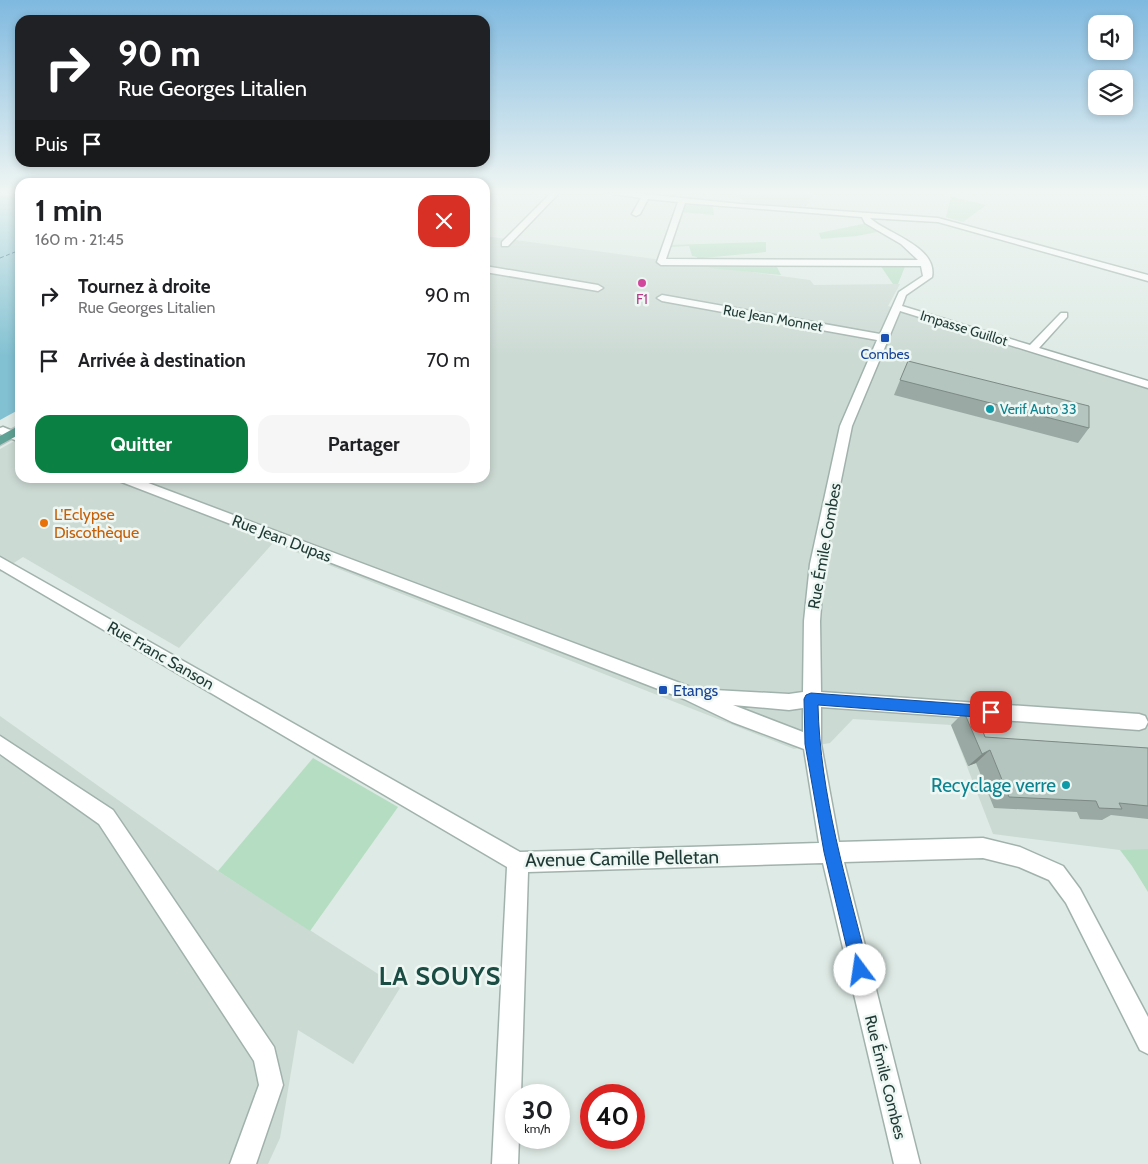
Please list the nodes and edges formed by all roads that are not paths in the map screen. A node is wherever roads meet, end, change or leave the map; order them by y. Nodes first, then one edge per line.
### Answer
1 (666, 247) edge
2 (911, 247) edge
3 (1039, 247) edge
4 (925, 263) junction
5 (490, 271) edge
6 (1148, 278) edge
7 (598, 288) dead end
8 (662, 298) dead end
9 (896, 307) junction
10 (1064, 315) dead end
11 (883, 338) junction
12 (1032, 349) junction
13 (1148, 385) edge
14 (137, 483) edge
15 (0, 562) edge
16 (690, 694) junction
17 (811, 699) junction
18 (1139, 722) dead end
19 (0, 744) edge
20 (812, 744) junction
21 (323, 748) joint
22 (832, 852) junction
23 (518, 862) junction
24 (1148, 1042) edge
25 (243, 1164) edge
26 (505, 1164) edge
27 (908, 1164) edge

1 - 4 street
2 - 4 street
3 - 6 street
4 - 9 street, Rue Émile Combes
5 - 7 street
8 - 11 street, Rue Jean Monnet
9 - 11 street, Rue Émile Combes
9 - 12 street, Impasse Guillot
10 - 12 street
11 - 17 street, Rue Émile Combes
12 - 13 street, Impasse Guillot
14 - 16 street, Rue Jean Dupas
15 - 21 street, Rue Franc Sanson
16 - 17 street
16 - 20 street
17 - 18 street
17 - 20 street, Rue Émile Combes
19 - 25 street
20 - 22 street, Rue Émile Combes
21 - 23 street, Avenue Camille Pelletan
22 - 23 street, Avenue Camille Pelletan
22 - 24 street, Avenue Camille Pelletan
22 - 27 street, Rue Émile Combes
23 - 26 street

